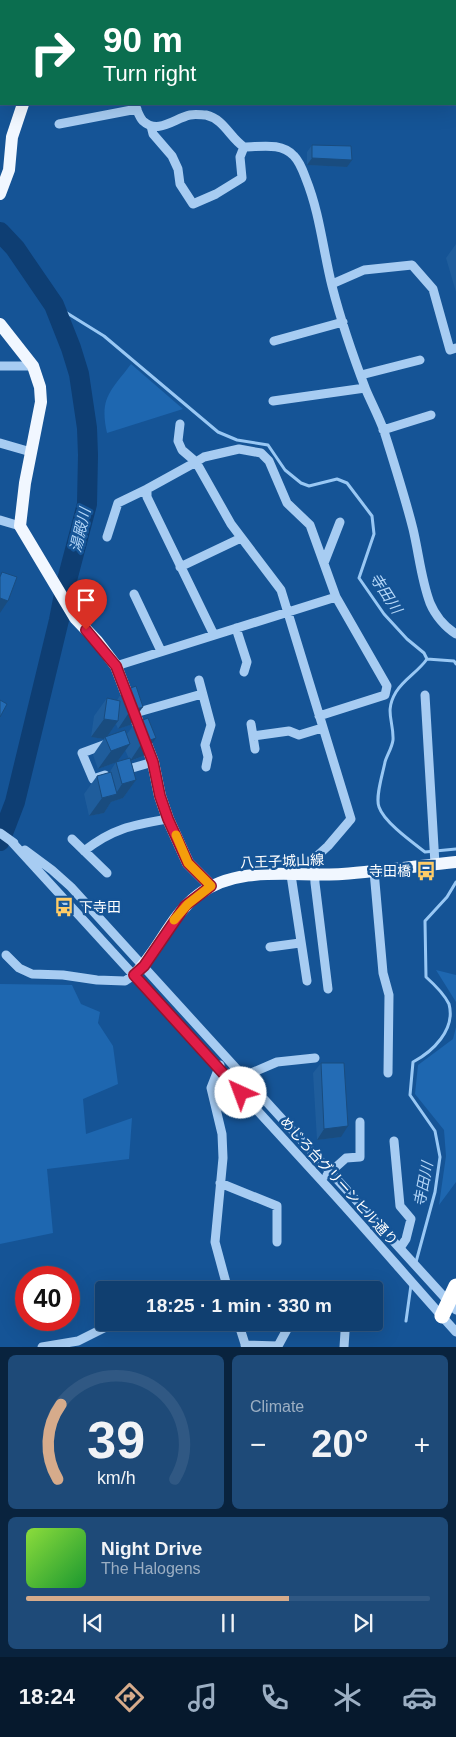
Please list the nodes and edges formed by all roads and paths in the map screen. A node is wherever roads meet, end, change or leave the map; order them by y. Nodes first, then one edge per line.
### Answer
1 (23, 105) edge
2 (135, 106) edge
3 (59, 124) dead end
4 (151, 126) junction
5 (244, 147) junction
6 (0, 194) edge
7 (332, 284) junction
8 (342, 322) junction
9 (0, 324) edge
10 (274, 341) dead end
11 (456, 348) edge
12 (420, 360) dead end
13 (0, 366) edge
14 (33, 366) junction
15 (361, 375) junction
16 (365, 388) junction
17 (273, 401) dead end
18 (431, 415) dead end
19 (180, 424) dead end
20 (383, 430) junction
21 (0, 442) edge
22 (31, 452) junction
23 (196, 462) junction
24 (147, 490) junction
25 (0, 520) edge
26 (340, 522) dead end
27 (20, 526) junction
28 (107, 537) dead end
29 (241, 538) junction
30 (324, 563) junction
31 (180, 567) junction
32 (134, 594) dead end
33 (336, 597) junction
34 (288, 612) junction
35 (236, 628) junction
36 (456, 634) edge
37 (214, 635) junction
38 (161, 652) junction
39 (116, 666) junction
40 (244, 672) dead end
41 (199, 680) dead end
42 (202, 694) junction
43 (425, 696) dead end
44 (135, 713) junction
45 (319, 716) junction
46 (251, 724) dead end
47 (322, 728) junction
48 (113, 736) edge
49 (253, 736) junction
50 (254, 749) dead end
51 (153, 762) junction
52 (206, 767) dead end
53 (168, 819) junction
54 (0, 833) edge
55 (72, 839) dead end
56 (11, 841) junction
57 (84, 851) junction
58 (435, 859) junction
59 (454, 862) edge
60 (374, 870) junction
61 (107, 873) dead end
62 (314, 874) junction
63 (291, 875) junction
64 (211, 886) junction
65 (300, 943) junction
66 (270, 947) dead end
67 (6, 956) dead end
68 (139, 971) junction
69 (307, 981) dead end
70 (328, 989) dead end
71 (224, 1056) junction
72 (315, 1058) dead end
73 (218, 1069) junction
74 (388, 1072) dead end
75 (242, 1077) junction
76 (360, 1122) dead end
77 (394, 1141) dead end
78 (330, 1172) junction
79 (321, 1180) junction
80 (220, 1183) junction
81 (277, 1242) dead end
82 (400, 1248) junction
83 (226, 1281) edge
84 (456, 1286) edge
85 (449, 1309) edge
86 (98, 1331) edge
87 (241, 1331) edge
88 (286, 1331) edge
89 (345, 1331) edge
90 (456, 1332) edge
91 (245, 1346) edge
92 (42, 1347) edge
93 (344, 1347) edge

1 - 6 main road
2 - 3 street
2 - 4 street
4 - 5 street
4 - 5 street
5 - 7 street
7 - 8 street
7 - 11 street
8 - 10 street
8 - 15 street
9 - 14 main road
12 - 15 street
13 - 14 street
14 - 22 main road
15 - 16 street
16 - 17 street
16 - 20 street
18 - 20 street
19 - 23 street
20 - 36 street
21 - 22 street
22 - 27 main road
23 - 24 street
23 - 29 street
23 - 30 street
24 - 28 street
24 - 31 street
25 - 27 street
26 - 30 street
27 - 39 main road
29 - 31 street
29 - 34 street
30 - 33 street
31 - 37 street
32 - 38 street
33 - 34 street
33 - 45 street
34 - 35 street
34 - 45 street
35 - 37 street
35 - 40 street
37 - 38 street
38 - 39 street
39 - 44 main road
41 - 42 street
42 - 44 street
42 - 52 street
43 - 58 street
44 - 51 main road
45 - 47 street
46 - 49 street
47 - 49 street
47 - 62 street
48 - 51 street
49 - 50 street
51 - 53 main road
53 - 57 street
53 - 64 main road
54 - 56 street
55 - 57 street
56 - 68 street, めじろ台グリーンヒル通り
56 - 68 street, めじろ台グリーンヒル通り
57 - 61 street
58 - 59 main road, 八王子城山線
58 - 60 main road, 八王子城山線
60 - 62 main road, 八王子城山線
60 - 74 street
62 - 63 main road, 八王子城山線
62 - 70 street
63 - 64 main road, 八王子城山線
63 - 65 street
64 - 68 main road, 八王子城山線
65 - 66 street
65 - 69 street
67 - 68 street
68 - 71 street, めじろ台グリーンヒル通り
68 - 73 street, めじろ台グリーンヒル通り
71 - 73 street
71 - 75 street, めじろ台グリーンヒル通り
72 - 75 street
73 - 79 street, めじろ台グリーンヒル通り
73 - 80 street
75 - 78 street, めじろ台グリーンヒル通り
76 - 78 street
77 - 82 street
78 - 79 street
78 - 82 street, めじろ台グリーンヒル通り
79 - 85 street, めじろ台グリーンヒル通り
80 - 81 street
80 - 83 street
82 - 85 street, めじろ台グリーンヒル通り
84 - 85 highway
85 - 90 street, めじろ台グリーンヒル通り
86 - 92 street
87 - 91 street
88 - 91 street
89 - 93 street

